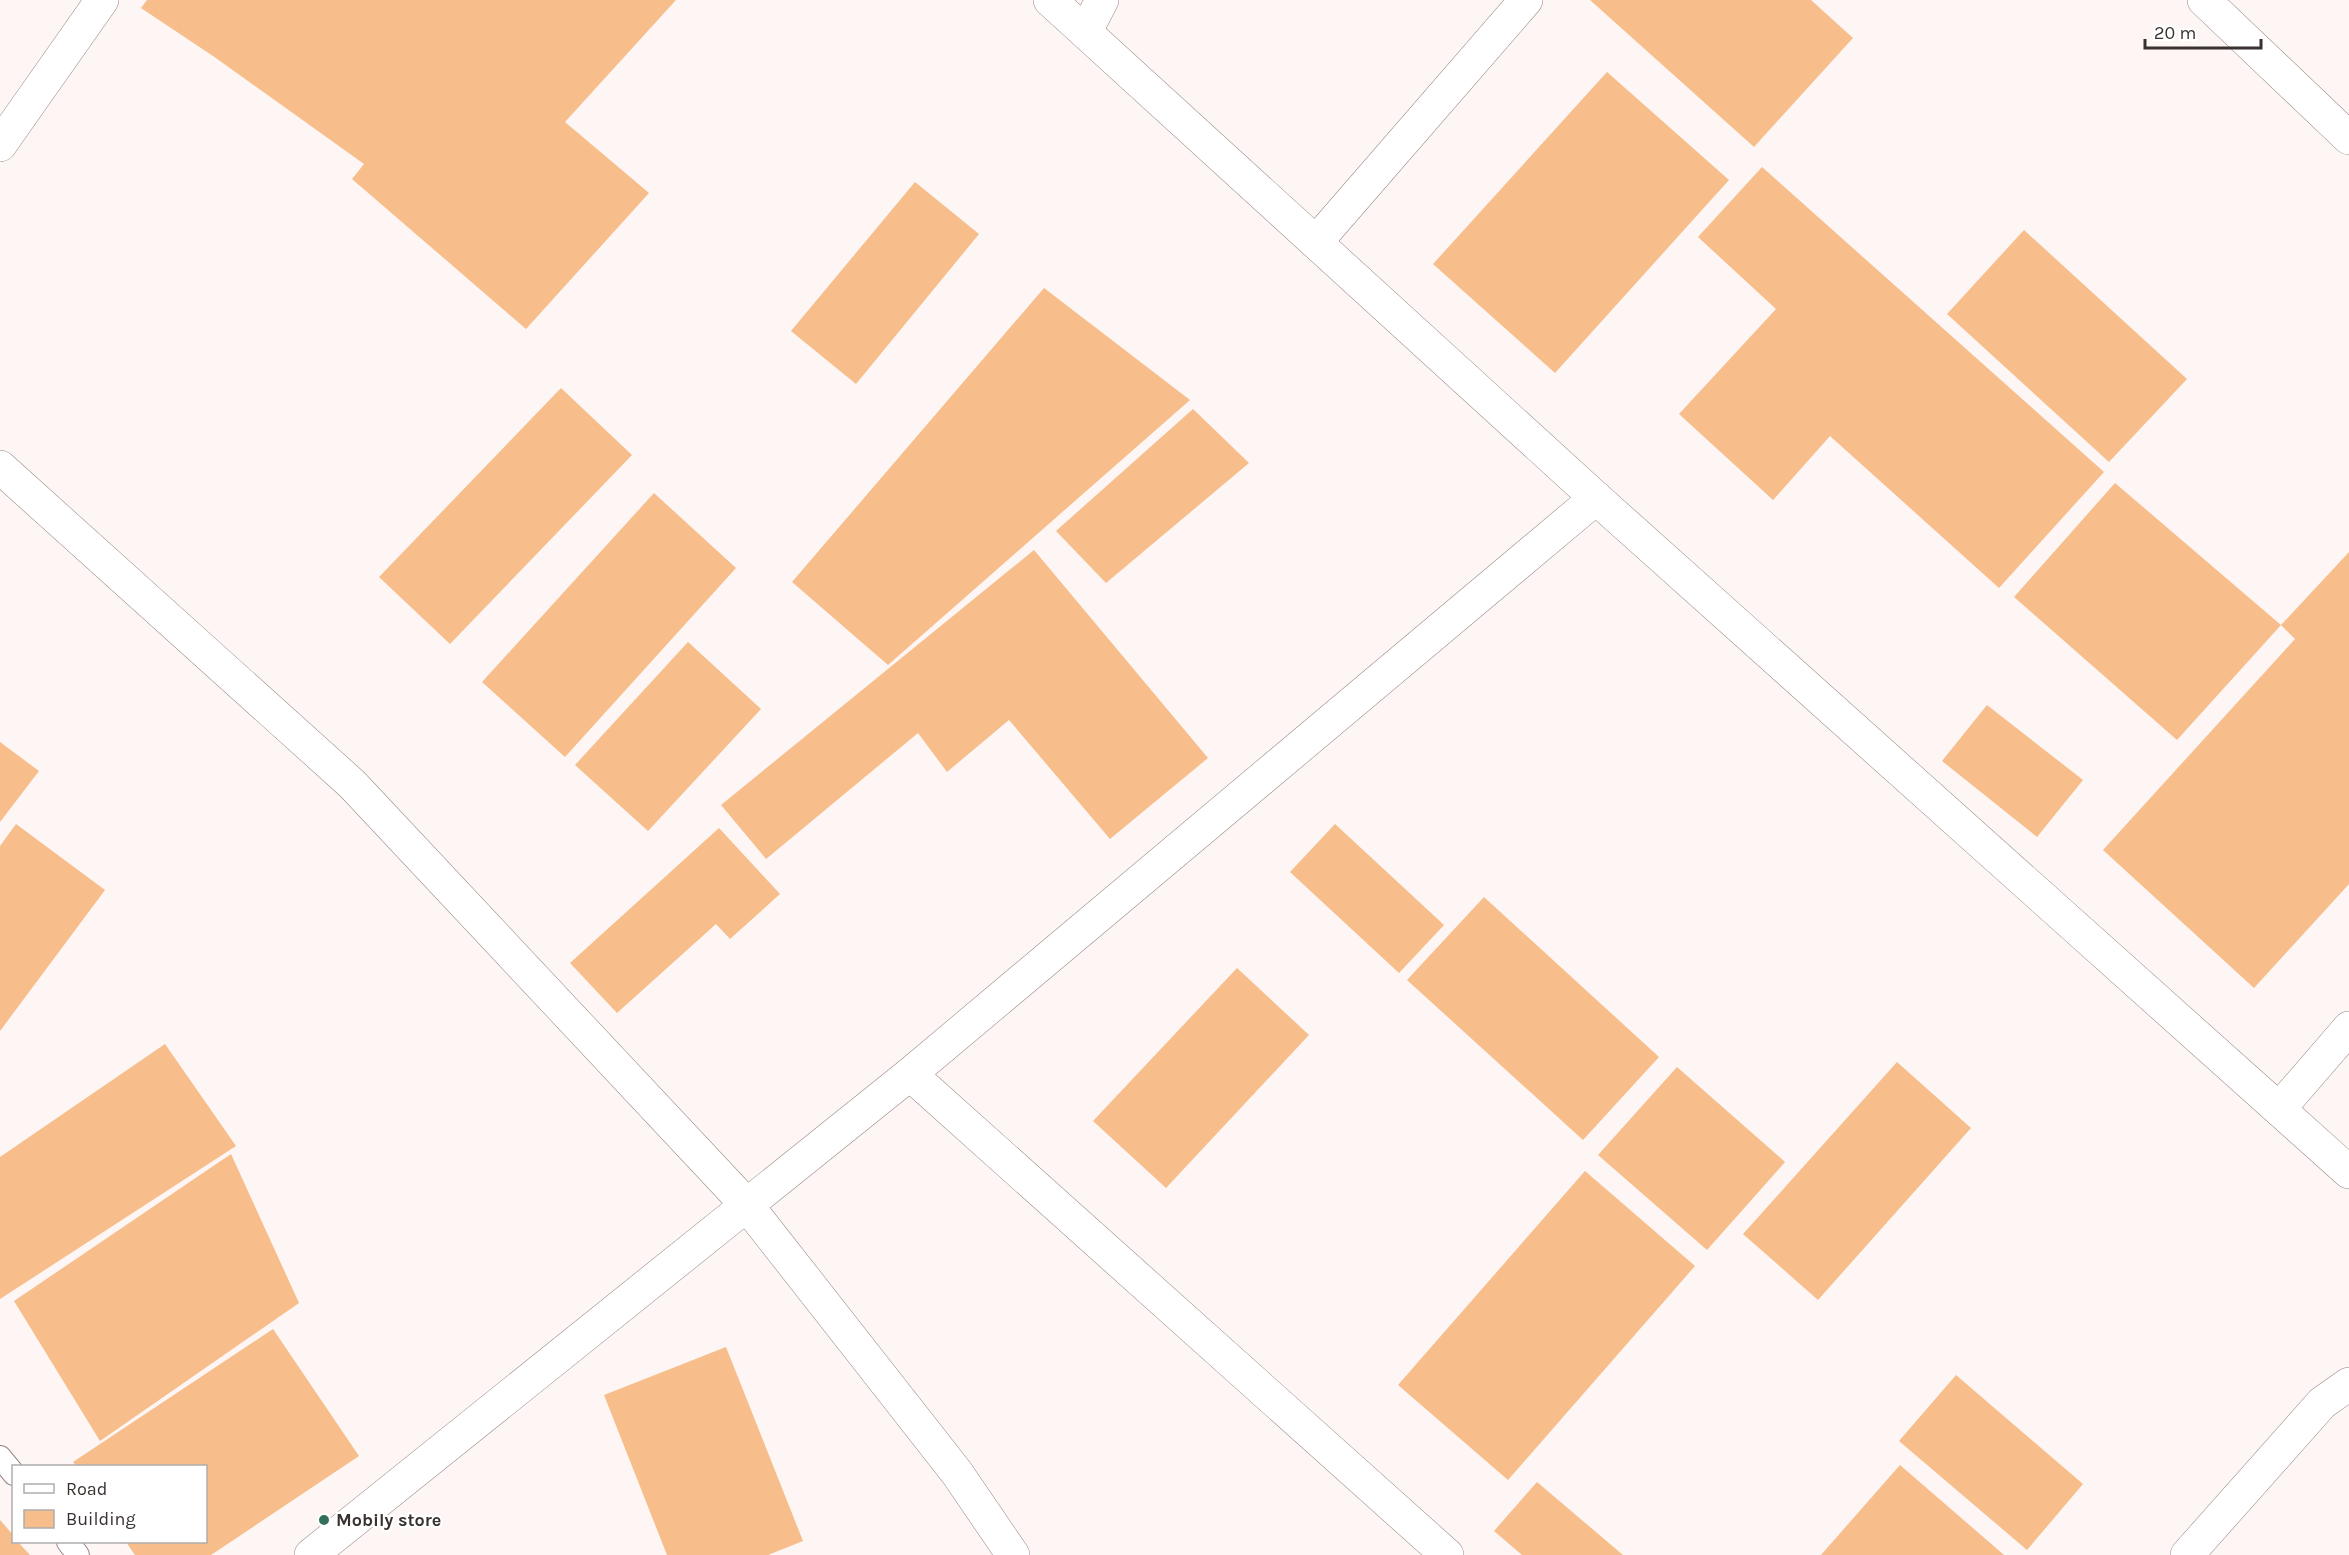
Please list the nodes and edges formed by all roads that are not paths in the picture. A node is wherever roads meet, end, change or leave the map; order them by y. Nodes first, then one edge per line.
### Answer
1 (102, 0) edge
2 (1050, 0) edge
3 (1102, 0) edge
4 (1526, 0) edge
5 (2204, 0) edge
6 (1086, 31) junction
7 (2349, 138) edge
8 (0, 146) edge
9 (1316, 242) junction
10 (0, 467) edge
11 (1596, 498) junction
12 (2349, 1028) edge
13 (910, 1074) junction
14 (2278, 1109) junction
15 (2349, 1172) edge
16 (746, 1204) junction
17 (2349, 1384) edge
18 (0, 1457) edge
19 (12, 1472) edge
20 (69, 1543) edge
21 (78, 1555) edge
22 (311, 1555) edge
23 (1013, 1555) edge
24 (1447, 1555) edge
25 (2187, 1555) edge

1 - 8 street
2 - 6 street
3 - 6 street
4 - 9 street
5 - 7 street
6 - 9 street
9 - 11 street
10 - 16 street
11 - 13 street
11 - 14 street
12 - 14 street
13 - 16 street
13 - 24 street
14 - 15 street
16 - 22 street
16 - 23 street
17 - 25 street
18 - 19 lane
20 - 21 lane

